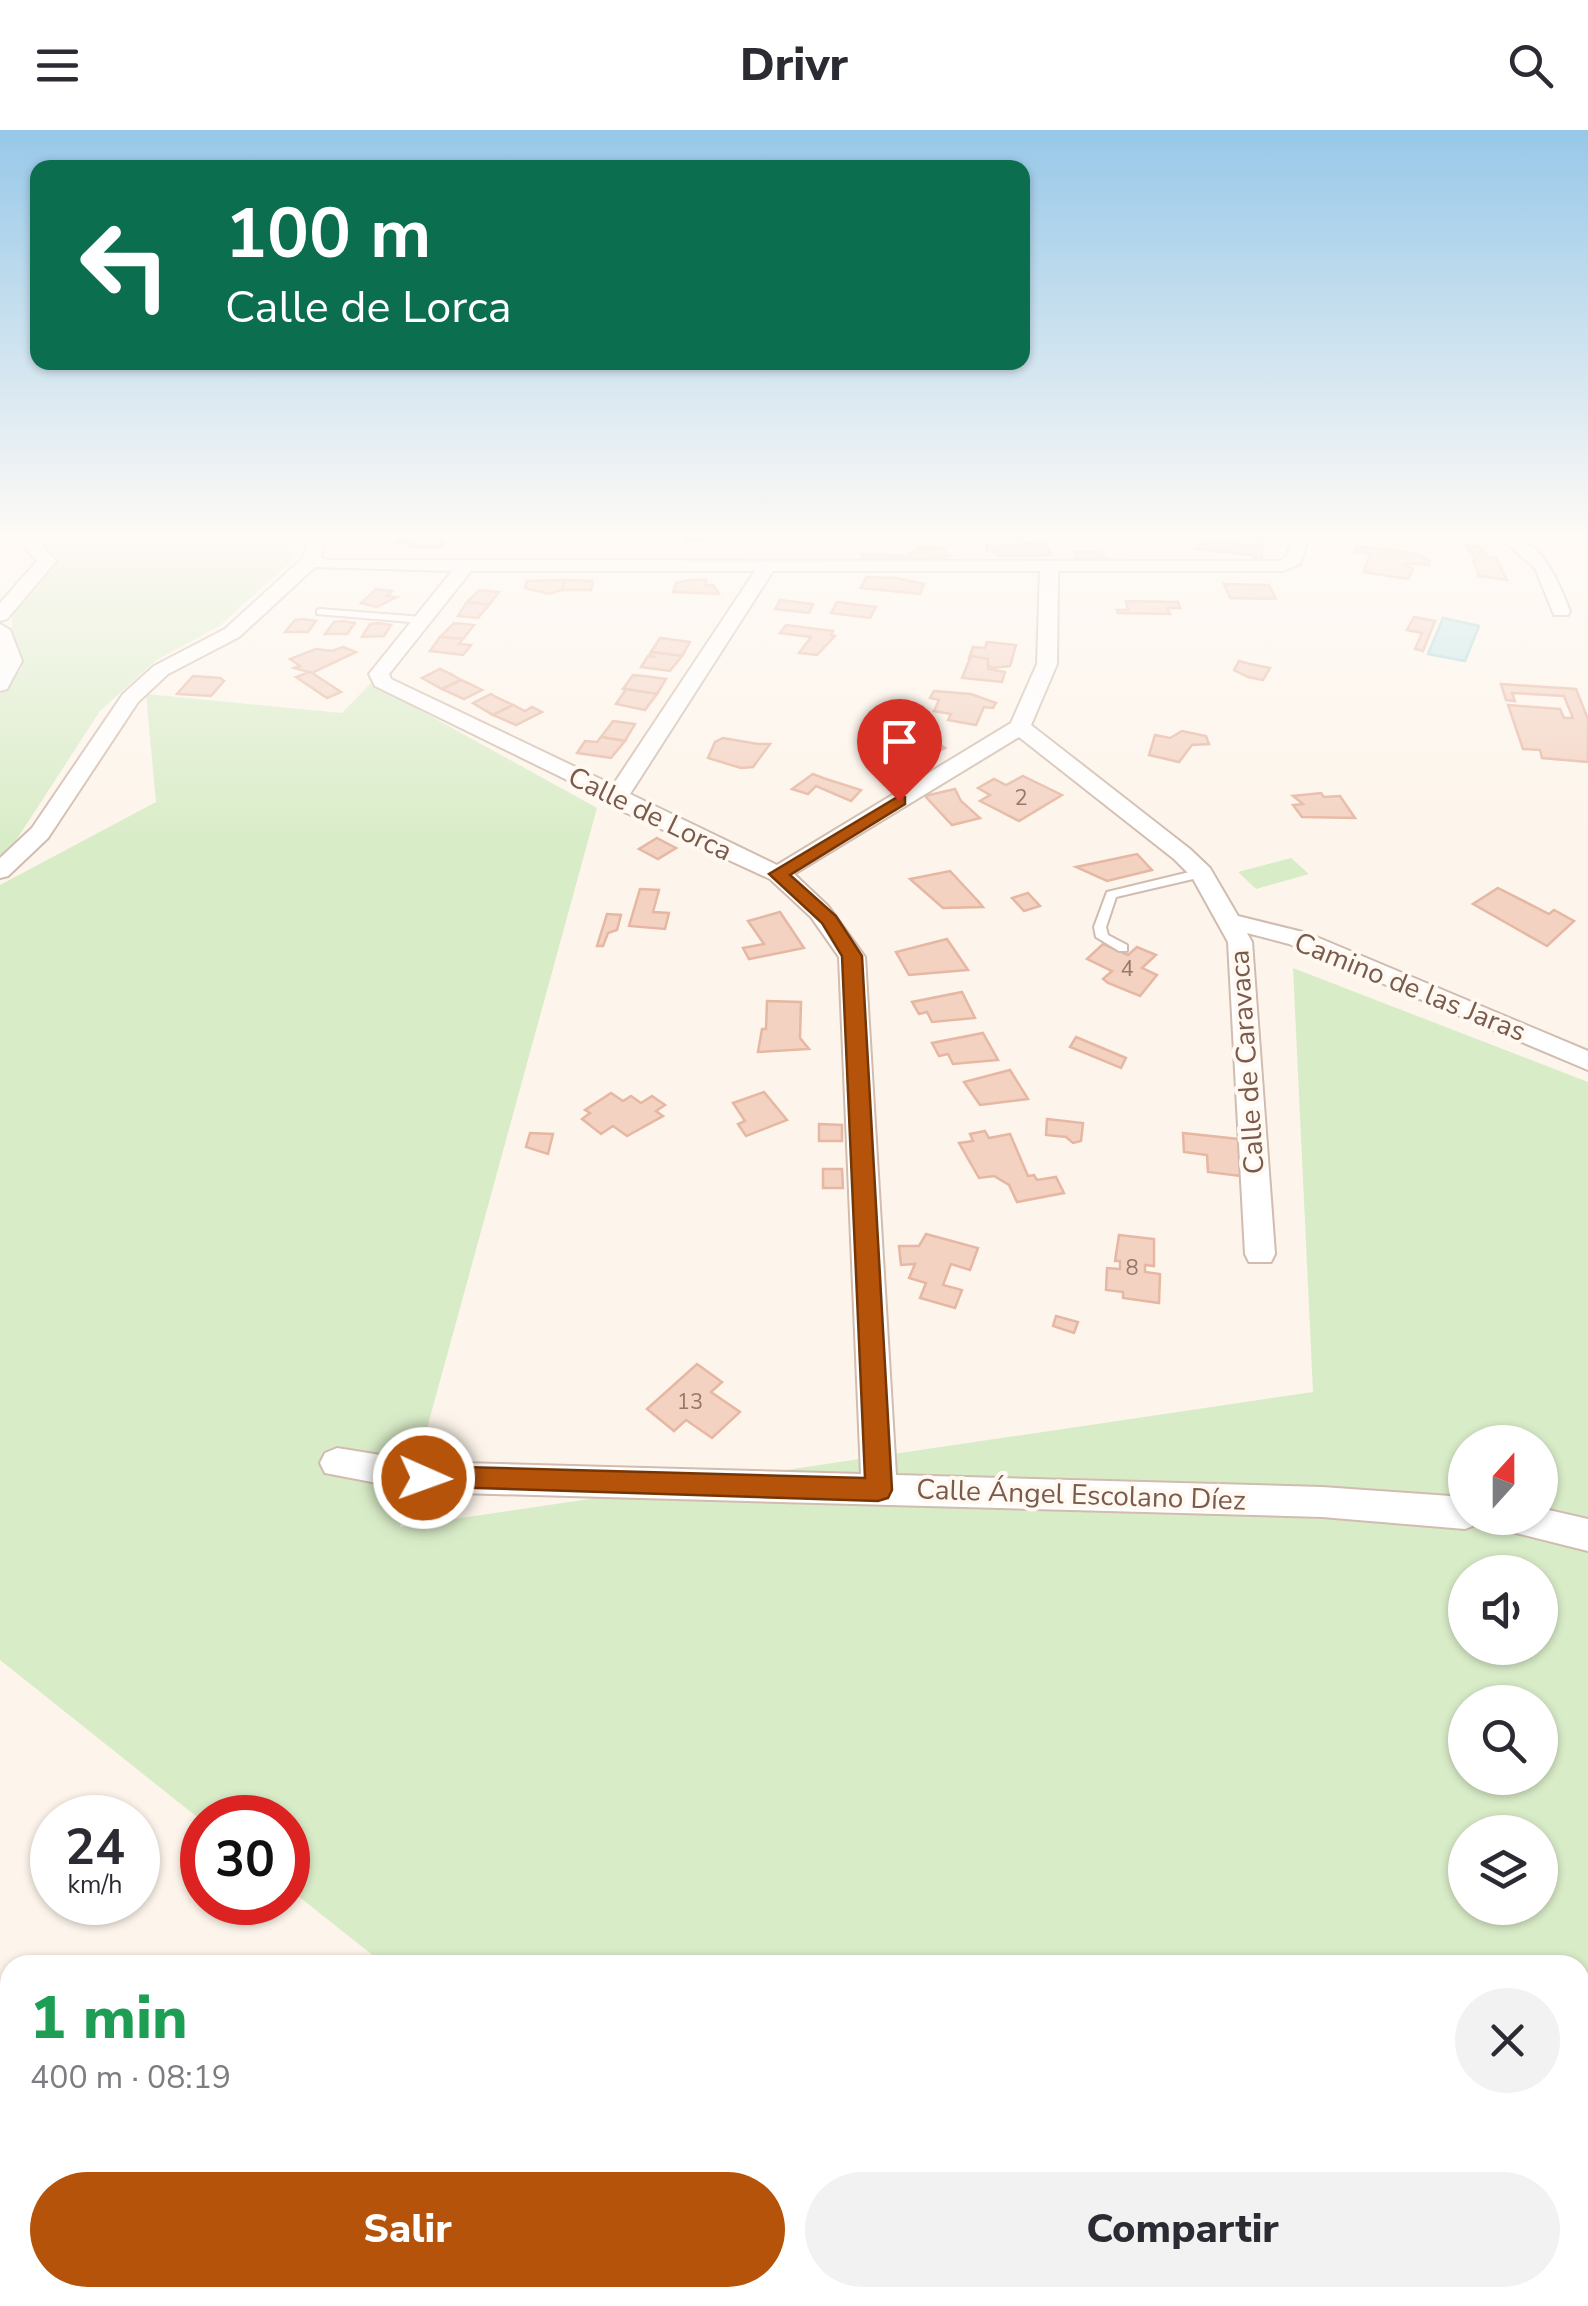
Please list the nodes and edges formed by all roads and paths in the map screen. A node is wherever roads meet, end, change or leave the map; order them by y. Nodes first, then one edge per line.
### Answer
1 (3, 637) edge
2 (224, 637) edge
3 (409, 637) edge
4 (721, 637) edge
5 (1048, 637) edge
6 (0, 685) edge
7 (1020, 727) junction
8 (615, 798) junction
9 (0, 871) edge
10 (1202, 873) junction
11 (778, 874) junction
12 (1230, 922) junction
13 (1123, 948) dead end
14 (1588, 1060) edge
15 (1260, 1254) dead end
16 (337, 1463) dead end
17 (878, 1490) junction
18 (1448, 1512) edge
19 (1558, 1528) edge
20 (1588, 1535) edge

1 - 6 street
2 - 9 street
3 - 8 street, Calle de Lorca
4 - 8 street
5 - 7 street
7 - 10 street, Calle de Caravaca
7 - 11 street
8 - 11 street, Calle de Lorca
10 - 12 street, Calle de Caravaca
10 - 13 lane
11 - 17 street, Calle de Lorca
12 - 14 street, Camino de las Jaras
12 - 15 street, Calle de Caravaca
16 - 17 street, Calle Ángel Escolano Díez
17 - 18 street, Calle Ángel Escolano Díez
19 - 20 street

